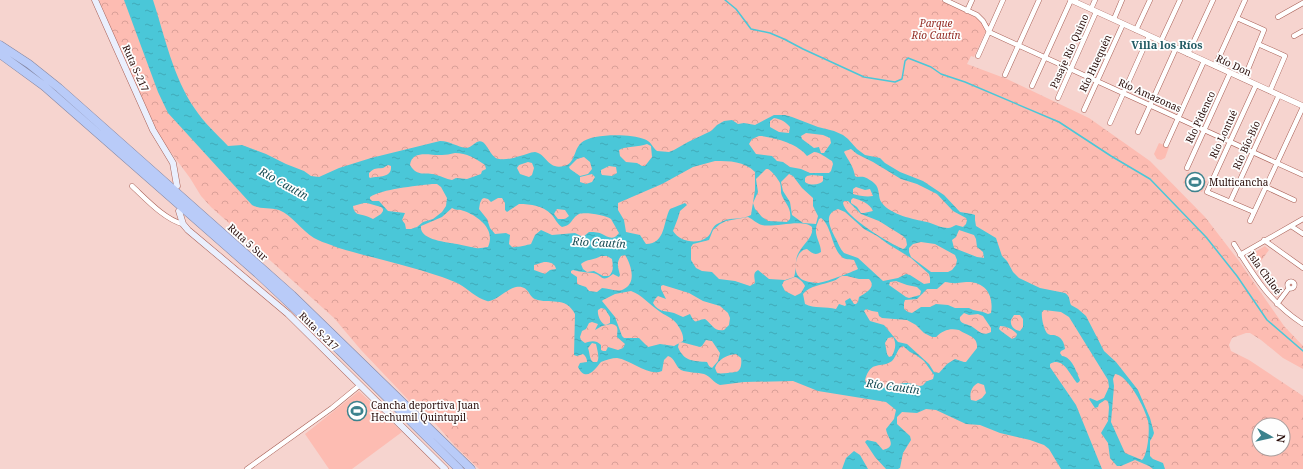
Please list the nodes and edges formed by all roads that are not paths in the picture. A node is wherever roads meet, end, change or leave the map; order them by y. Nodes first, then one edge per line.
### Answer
1 (95, 0) edge
2 (945, 0) edge
3 (972, 0) edge
4 (1003, 0) edge
5 (1039, 0) edge
6 (1071, 0) edge
7 (1095, 0) edge
8 (1122, 0) edge
9 (1150, 0) edge
10 (1180, 0) edge
11 (1213, 0) edge
12 (1245, 0) edge
13 (1303, 3) edge
14 (1094, 10) junction
15 (967, 11) junction
16 (1278, 17) dead end
17 (1238, 18) junction
18 (1114, 20) junction
19 (1123, 24) junction
20 (1136, 30) junction
21 (989, 32) junction
22 (1303, 32) edge
23 (1149, 36) junction
24 (1294, 36) dead end
25 (1161, 41) junction
26 (1258, 44) junction
27 (0, 45) edge
28 (1019, 46) junction
29 (1176, 48) junction
30 (0, 54) edge
31 (1188, 54) junction
32 (978, 56) dead end
33 (1045, 57) junction
34 (1204, 61) junction
35 (1215, 66) junction
36 (1071, 69) junction
37 (1230, 73) junction
38 (1005, 75) dead end
39 (1244, 79) junction
40 (1097, 81) junction
41 (1256, 85) junction
42 (1032, 86) dead end
43 (1270, 91) junction
44 (1123, 93) junction
45 (1279, 95) junction
46 (1058, 98) dead end
47 (1150, 105) junction
48 (1303, 106) edge
49 (1084, 110) dead end
50 (1178, 118) junction
51 (1110, 123) dead end
52 (1204, 130) junction
53 (1138, 132) dead end
54 (1230, 141) junction
55 (1166, 145) dead end
56 (1253, 152) junction
57 (1277, 163) junction
58 (1186, 168) dead end
59 (1303, 174) edge
60 (132, 186) dead end
61 (177, 186) dead end
62 (1266, 187) junction
63 (1294, 200) dead end
64 (1230, 202) junction
65 (179, 211) dead end
66 (1254, 212) junction
67 (1303, 219) edge
68 (1250, 221) dead end
69 (183, 224) junction
70 (1291, 226) junction
71 (1303, 234) edge
72 (1264, 240) junction
73 (1234, 244) dead end
74 (1240, 255) junction
75 (1303, 268) edge
76 (1289, 288) dead end
77 (1277, 304) junction
78 (1302, 322) edge
79 (360, 385) junction
80 (247, 469) edge
81 (444, 469) edge
82 (460, 469) edge
83 (471, 469) edge

1 - 61 main road, Ruta S-217
2 - 15 street
3 - 15 street
4 - 21 street
5 - 28 street
6 - 14 street, Río Don
6 - 33 street
7 - 14 street, Pasaje Río Quino
8 - 18 street
9 - 20 street
10 - 25 street
11 - 31 street
12 - 17 street
13 - 16 street
14 - 18 street, Río Don
14 - 36 street, Pasaje Río Quino
15 - 21 street
17 - 26 street
17 - 35 street
18 - 19 street, Río Don
19 - 20 street, Río Don
19 - 40 street, Río Huequén
20 - 23 street, Río Don
21 - 28 street, Río Amazonas
21 - 32 street
22 - 24 street
23 - 25 street, Río Don
23 - 44 street
25 - 29 street, Río Don
26 - 39 street
26 - 43 street
27 - 83 highway, Ruta 5 Sur
28 - 33 street, Río Amazonas
28 - 38 street
29 - 31 street, Río Don
29 - 47 street
30 - 82 highway, Ruta 5 Sur
31 - 34 street, Río Don
33 - 36 street, Río Amazonas
33 - 42 street
34 - 35 street, Río Don
34 - 50 street
35 - 37 street, Río Don
36 - 40 street, Río Amazonas
36 - 46 street, Pasaje Río Quino
37 - 39 street, Río Don
37 - 52 street, Río Pidenco
39 - 41 street, Río Don
40 - 44 street, Río Amazonas
40 - 49 street, Río Huequén
41 - 43 street, Río Don
41 - 54 street, Río Lontué
43 - 45 street, Río Don
44 - 47 street, Río Amazonas
44 - 51 street
45 - 48 street, Río Don
45 - 56 street, Río Bío-Bío
47 - 50 street, Río Amazonas
47 - 53 street
48 - 57 street
50 - 52 street, Río Amazonas
50 - 55 street
52 - 54 street, Río Amazonas
52 - 58 street, Río Pidenco
54 - 56 street, Río Amazonas
54 - 64 street, Río Lontué
56 - 57 street, Río Amazonas
56 - 64 street, Río Bío-Bío
57 - 59 street, Río Amazonas
57 - 62 street
60 - 69 street
62 - 63 street
62 - 66 street
64 - 66 street
65 - 69 main road, Ruta S-217
66 - 68 street
67 - 70 street
69 - 79 main road, Ruta S-217
70 - 71 street
70 - 72 street
72 - 74 street
72 - 75 street
73 - 74 street, Isla Chiloé
74 - 77 street, Isla Chiloé
76 - 77 street
77 - 78 street, Isla Chiloé
79 - 80 street
79 - 81 main road, Ruta S-217

